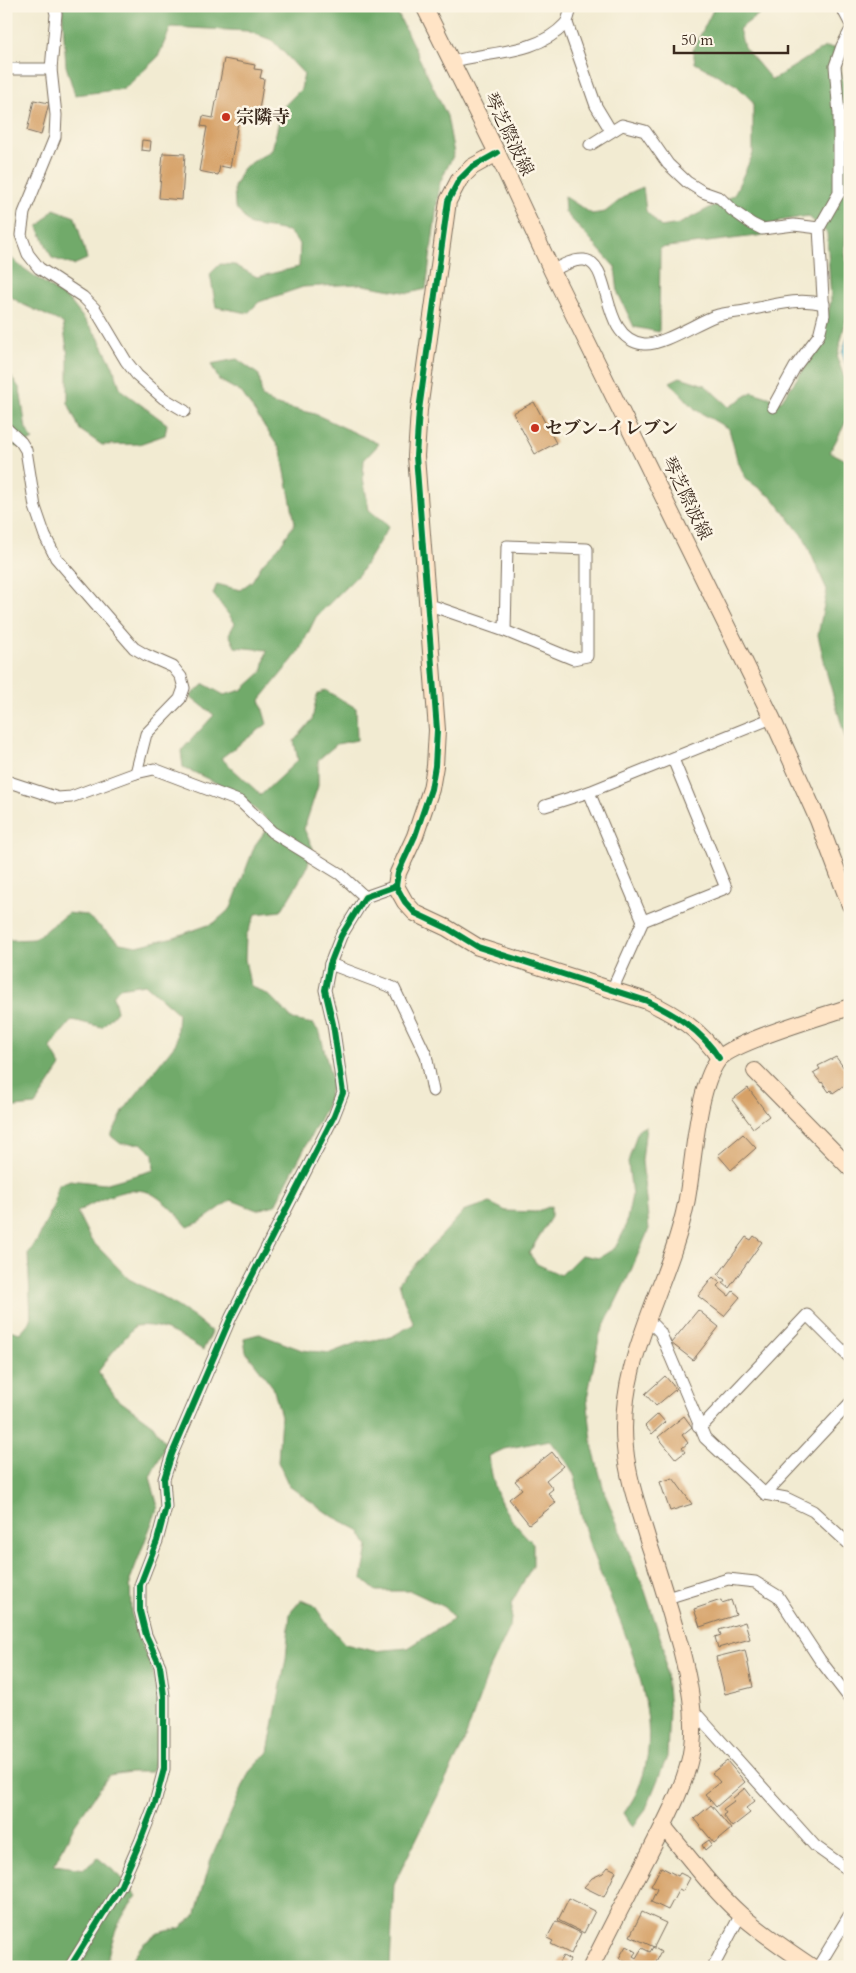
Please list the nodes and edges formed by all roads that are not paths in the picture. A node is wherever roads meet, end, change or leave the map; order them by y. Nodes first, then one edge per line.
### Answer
1 (54, 6) edge
2 (424, 6) edge
3 (572, 6) edge
4 (841, 6) edge
5 (566, 23) junction
6 (850, 23) edge
7 (850, 31) edge
8 (452, 62) junction
9 (6, 69) edge
10 (51, 69) junction
11 (611, 132) junction
12 (590, 144) dead end
13 (497, 153) junction
14 (819, 228) junction
15 (552, 271) junction
16 (824, 304) junction
17 (773, 407) dead end
18 (185, 411) dead end
19 (6, 428) edge
20 (428, 604) junction
21 (505, 632) junction
22 (772, 718) junction
23 (673, 759) junction
24 (136, 774) junction
25 (6, 780) edge
26 (589, 792) junction
27 (545, 806) dead end
28 (396, 886) junction
29 (365, 897) junction
30 (850, 905) edge
31 (643, 921) junction
32 (330, 964) junction
33 (612, 990) junction
34 (850, 1007) edge
35 (719, 1058) junction
36 (755, 1071) dead end
37 (434, 1091) dead end
38 (850, 1168) edge
39 (648, 1319) junction
40 (850, 1358) edge
41 (850, 1403) edge
42 (698, 1426) junction
43 (765, 1494) junction
44 (848, 1541) edge
45 (667, 1598) junction
46 (850, 1699) edge
47 (693, 1710) junction
48 (663, 1826) junction
49 (850, 1871) edge
50 (741, 1914) junction
51 (850, 1914) edge
52 (70, 1967) edge
53 (591, 1967) edge
54 (713, 1967) edge
55 (812, 1967) edge
56 (818, 1967) edge

1 - 10 street
2 - 8 street, 琴芝際波線
3 - 5 street
4 - 6 street
5 - 8 street
5 - 11 street
7 - 14 street
8 - 13 street, 琴芝際波線
9 - 10 street
10 - 18 street
11 - 12 street
11 - 14 street
13 - 15 street, 琴芝際波線
13 - 20 street
14 - 16 street
15 - 16 street
15 - 22 street, 琴芝際波線
16 - 17 street
19 - 24 street
20 - 21 street
20 - 28 street
21 - 21 street
22 - 23 street
22 - 30 street, 琴芝際波線
23 - 26 street
23 - 31 street
24 - 25 street
24 - 29 street
26 - 27 street
26 - 31 street
28 - 29 street
28 - 33 street
29 - 32 street
31 - 33 street
32 - 37 street
32 - 52 street
33 - 35 street
34 - 35 street
35 - 39 street
36 - 38 street
39 - 42 street
39 - 45 street
40 - 42 street
41 - 43 street
42 - 43 street
43 - 44 street
45 - 46 street
45 - 47 street
47 - 48 street
47 - 49 street
48 - 50 street
48 - 53 street
50 - 54 street
50 - 55 street
51 - 56 street

